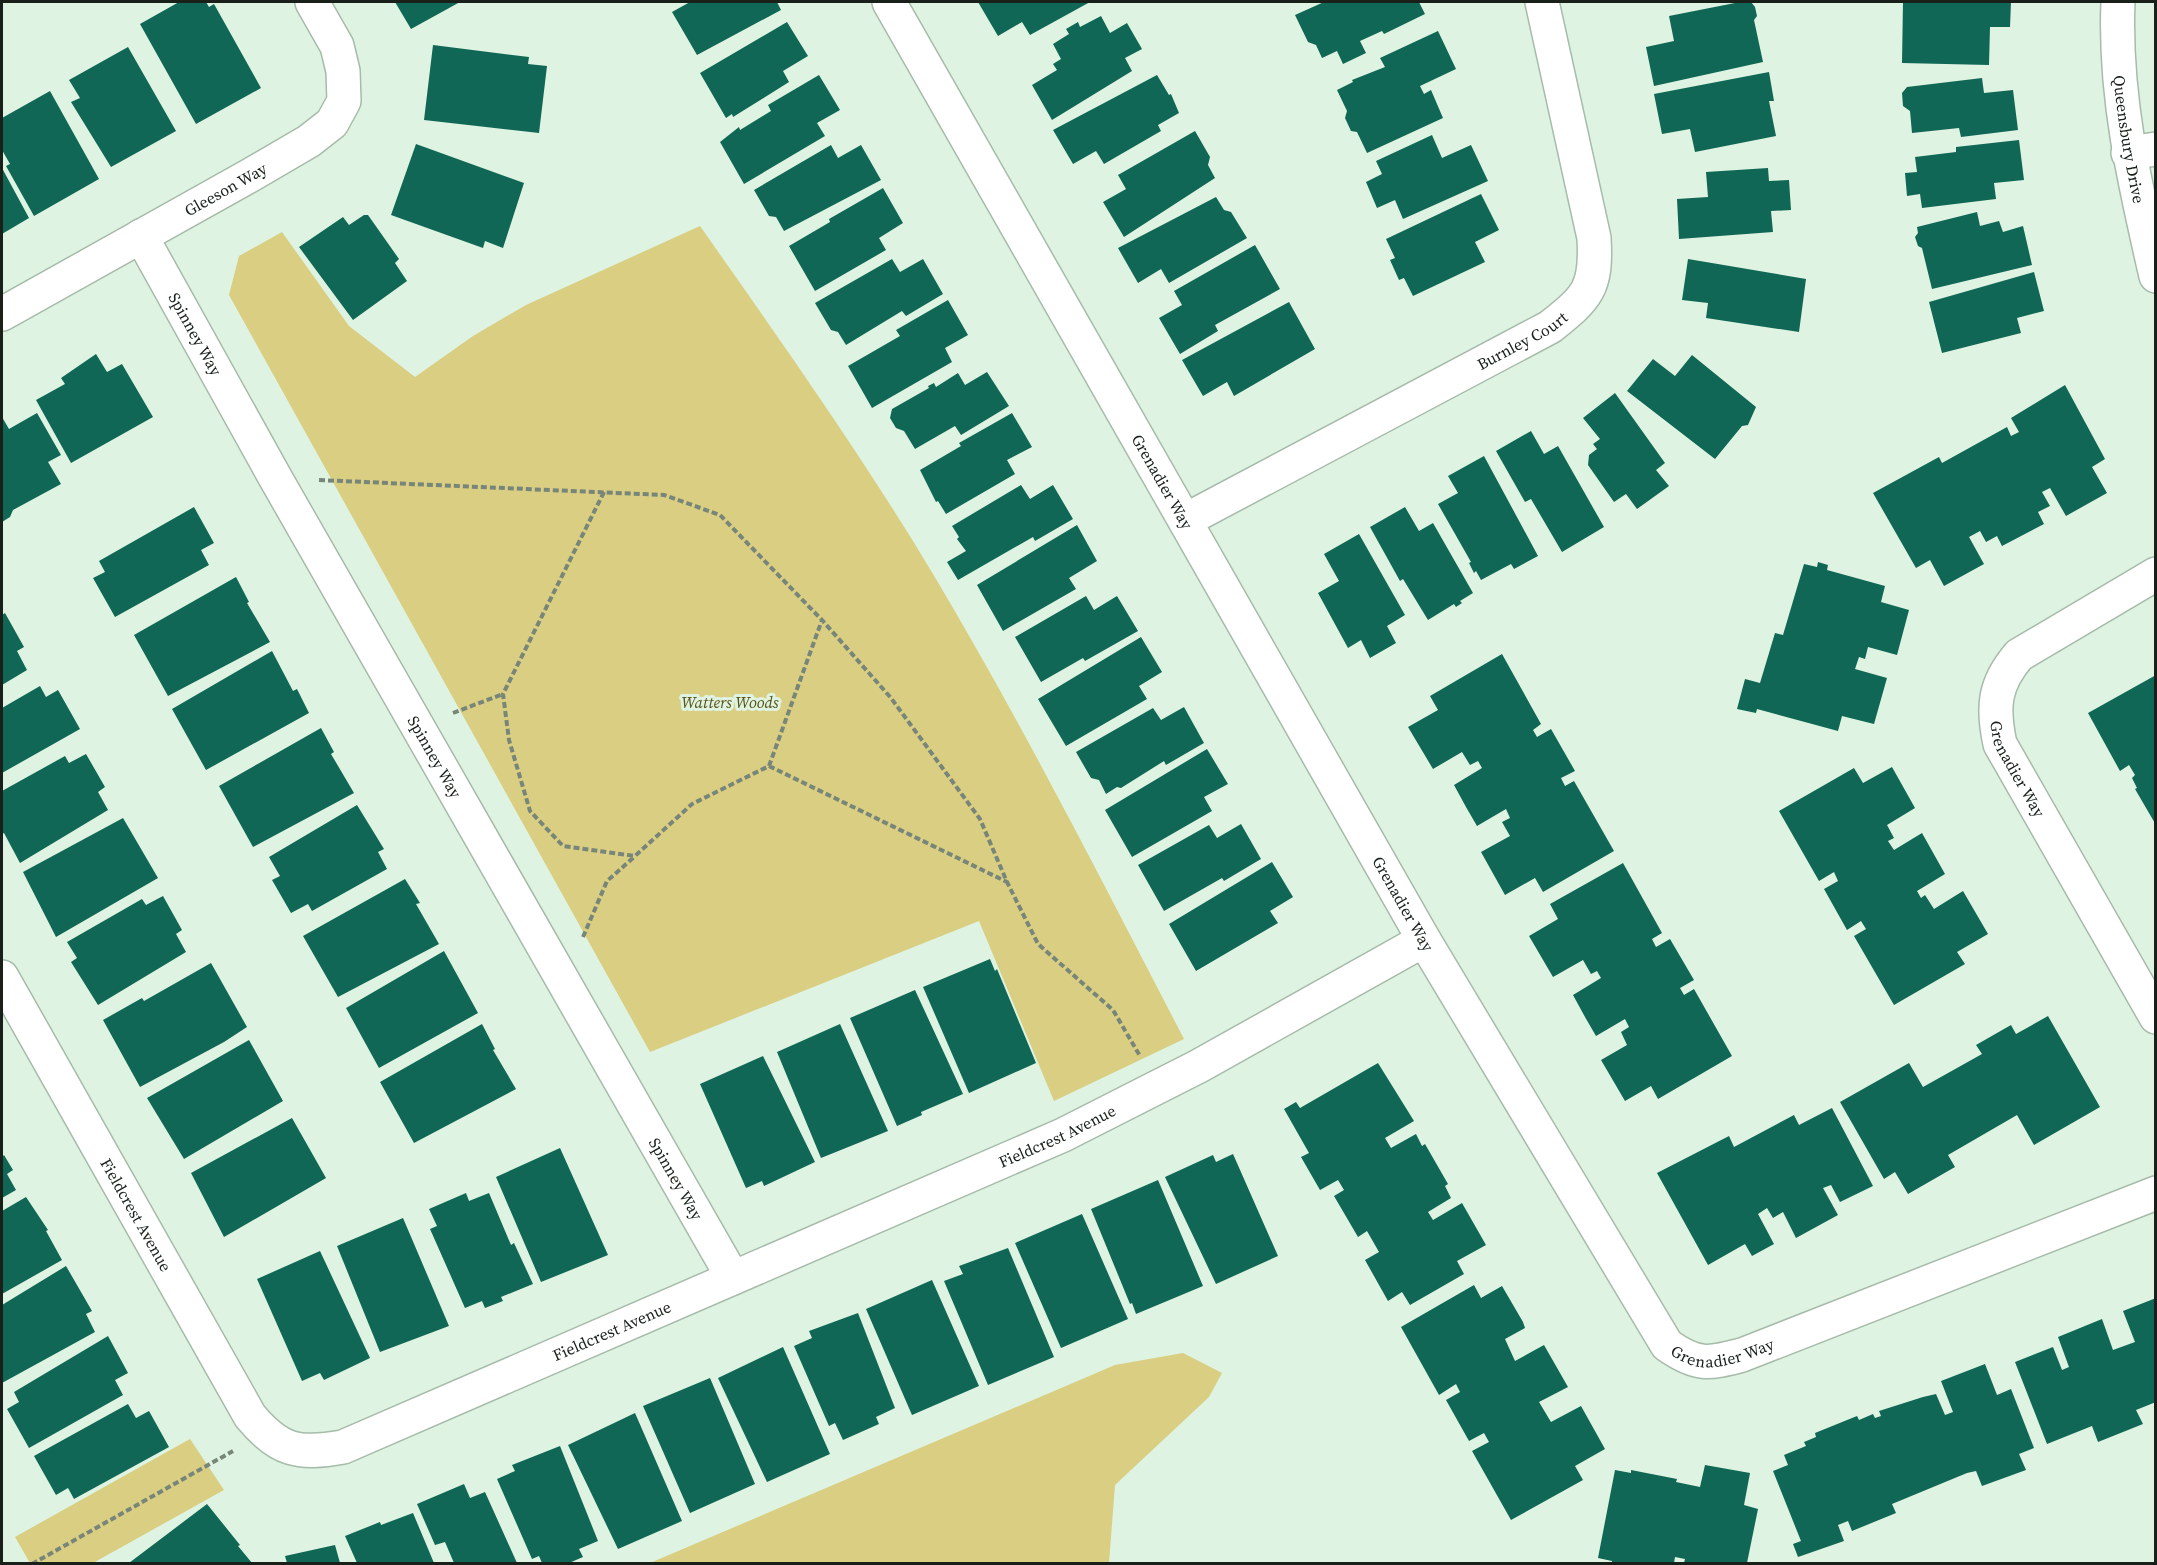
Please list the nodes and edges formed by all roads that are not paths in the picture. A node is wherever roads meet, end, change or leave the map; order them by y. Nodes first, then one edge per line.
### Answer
1 (312, 2) edge
2 (889, 2) edge
3 (1542, 2) edge
4 (2118, 2) edge
5 (2142, 151) edge
6 (141, 236) junction
7 (2156, 276) edge
8 (2, 314) edge
9 (1186, 520) junction
10 (2156, 574) edge
11 (1424, 940) junction
12 (2, 977) edge
13 (2156, 1017) edge
14 (2156, 1193) edge
15 (733, 1278) junction

1 - 6 street, Gleeson Way
2 - 9 street, Grenadier Way
3 - 9 street, Burnley Court
4 - 5 street, Queensbury Drive
5 - 7 street, Queensbury Drive
6 - 8 street, Gleeson Way
6 - 15 street, Spinney Way
9 - 11 street, Grenadier Way
10 - 13 street, Grenadier Way
11 - 14 street, Grenadier Way
11 - 15 street, Fieldcrest Avenue
12 - 15 street, Fieldcrest Avenue

